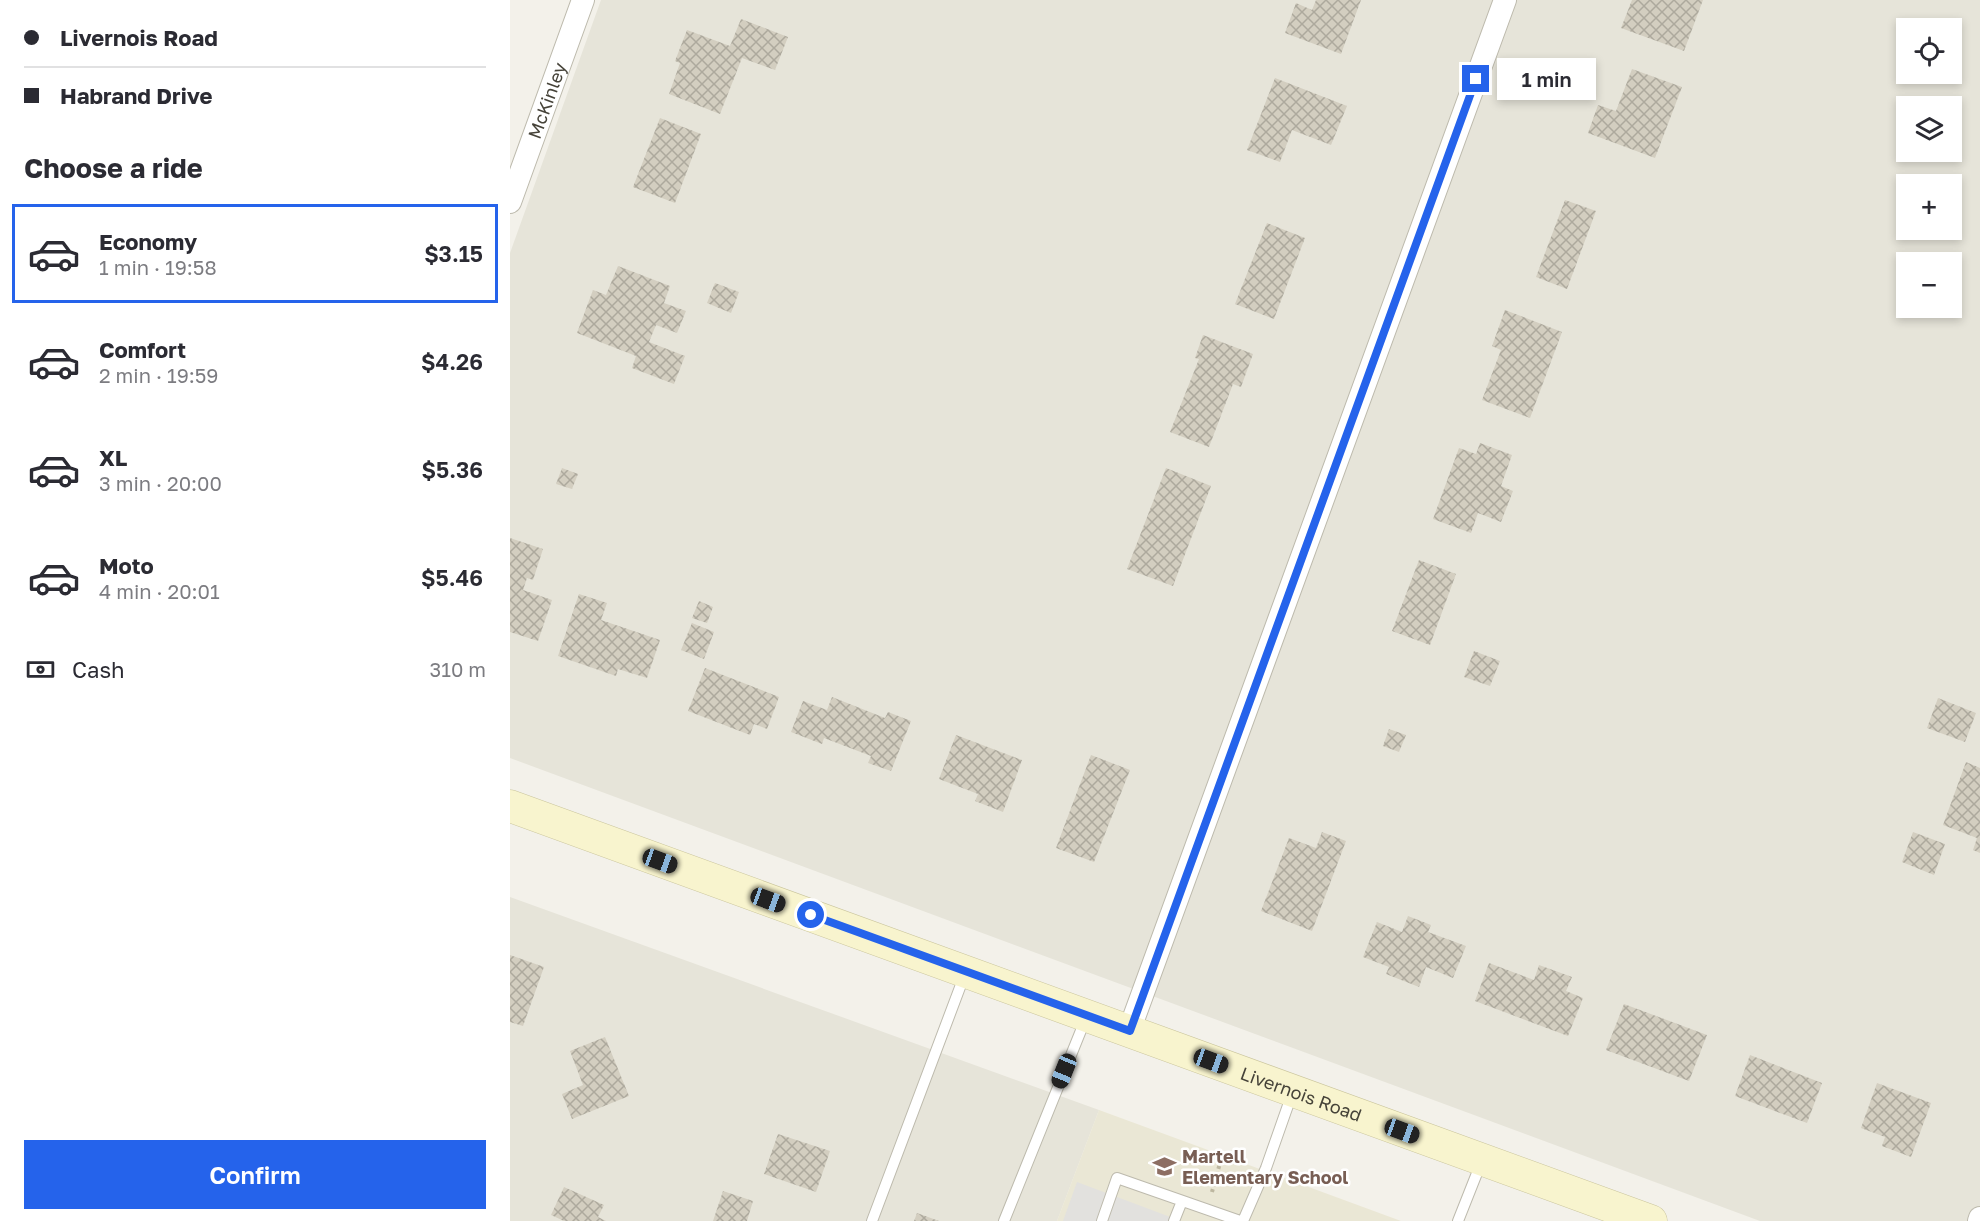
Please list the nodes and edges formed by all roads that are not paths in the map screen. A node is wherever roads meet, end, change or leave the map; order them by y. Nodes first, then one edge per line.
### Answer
1 (584, 0) edge
2 (1505, 0) edge
3 (510, 202) edge
4 (510, 806) edge
5 (967, 971) junction
6 (1087, 1015) junction
7 (1130, 1031) junction
8 (1293, 1091) junction
9 (1482, 1160) junction
10 (1182, 1201) junction
11 (872, 1221) edge
12 (1004, 1221) edge
13 (1102, 1221) edge
14 (1174, 1221) edge
15 (1241, 1221) edge
16 (1458, 1221) edge
17 (1651, 1221) edge

1 - 3 street, McKinley
2 - 7 street
4 - 5 main road, Livernois Road
5 - 6 main road, Livernois Road
5 - 11 lane
6 - 7 main road, Livernois Road
6 - 12 lane
7 - 8 main road, Livernois Road
8 - 9 main road, Livernois Road
8 - 15 lane
9 - 16 lane
9 - 17 main road, Livernois Road
10 - 13 lane
10 - 14 lane
10 - 15 lane

